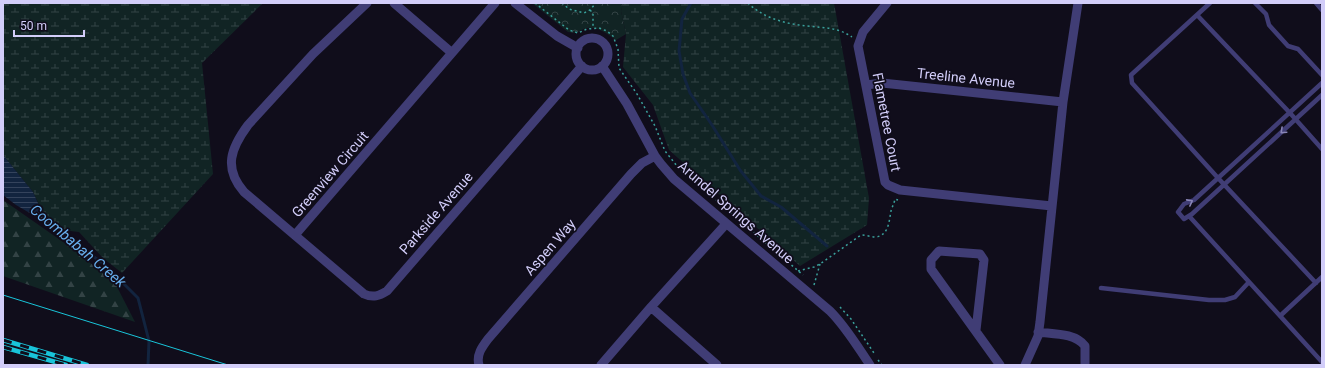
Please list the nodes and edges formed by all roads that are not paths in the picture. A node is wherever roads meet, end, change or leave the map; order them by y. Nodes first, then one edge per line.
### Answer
1 (367, 3) edge
2 (394, 3) edge
3 (495, 3) edge
4 (515, 3) edge
5 (887, 3) edge
6 (1078, 3) edge
7 (1210, 3) edge
8 (1255, 3) edge
9 (1316, 3) edge
10 (1322, 10) edge
11 (1197, 15) junction
12 (578, 48) junction
13 (452, 53) junction
14 (582, 66) junction
15 (602, 66) junction
16 (1322, 75) edge
17 (1322, 83) edge
18 (866, 85) junction
19 (1322, 95) edge
20 (1063, 102) junction
21 (1290, 113) junction
22 (1296, 119) junction
23 (1254, 146) junction
24 (1322, 148) edge
25 (1260, 152) junction
26 (655, 156) junction
27 (1218, 178) junction
28 (1224, 185) junction
29 (1052, 206) junction
30 (1189, 216) junction
31 (726, 224) junction
32 (295, 235) junction
33 (1322, 277) edge
34 (1250, 282) junction
35 (1316, 283) junction
36 (1101, 288) dead end
37 (650, 308) junction
38 (1280, 316) junction
39 (976, 330) junction
40 (1038, 332) junction
41 (1322, 362) edge
42 (479, 365) edge
43 (601, 365) edge
44 (717, 365) edge
45 (870, 365) edge
46 (1000, 365) edge
47 (1025, 365) edge
48 (1085, 365) edge

1 - 32 street, Greenview Circuit
2 - 13 street
3 - 13 street, Greenview Circuit
4 - 12 street
5 - 18 street, Flametree Court
6 - 20 street
7 - 11 lane
8 - 16 lane
9 - 10 lane
11 - 21 lane
11 - 27 lane
12 - 14 street
12 - 15 street
13 - 32 street, Greenview Circuit
14 - 15 street
14 - 32 street, Parkside Avenue
15 - 26 street, Arundel Springs Avenue
17 - 21 lane
18 - 20 street, Treeline Avenue
18 - 29 street, Flametree Court
19 - 22 lane
20 - 29 street
21 - 22 lane
21 - 23 lane
22 - 24 lane
22 -> 25 lane
23 - 25 lane
23 - 27 lane
25 - 28 lane
26 - 31 street, Arundel Springs Avenue
26 - 42 street, Aspen Way
27 - 28 lane
30 -> 27 lane
28 - 30 lane
28 - 35 lane
29 - 40 street
30 - 34 lane
31 - 37 street
31 - 45 street, Arundel Springs Avenue
33 - 35 lane
34 - 36 lane
34 - 38 lane
35 - 38 lane
37 - 43 street
37 - 44 street
38 - 41 lane
39 - 39 street
39 - 46 street
40 - 47 street
40 - 48 street

